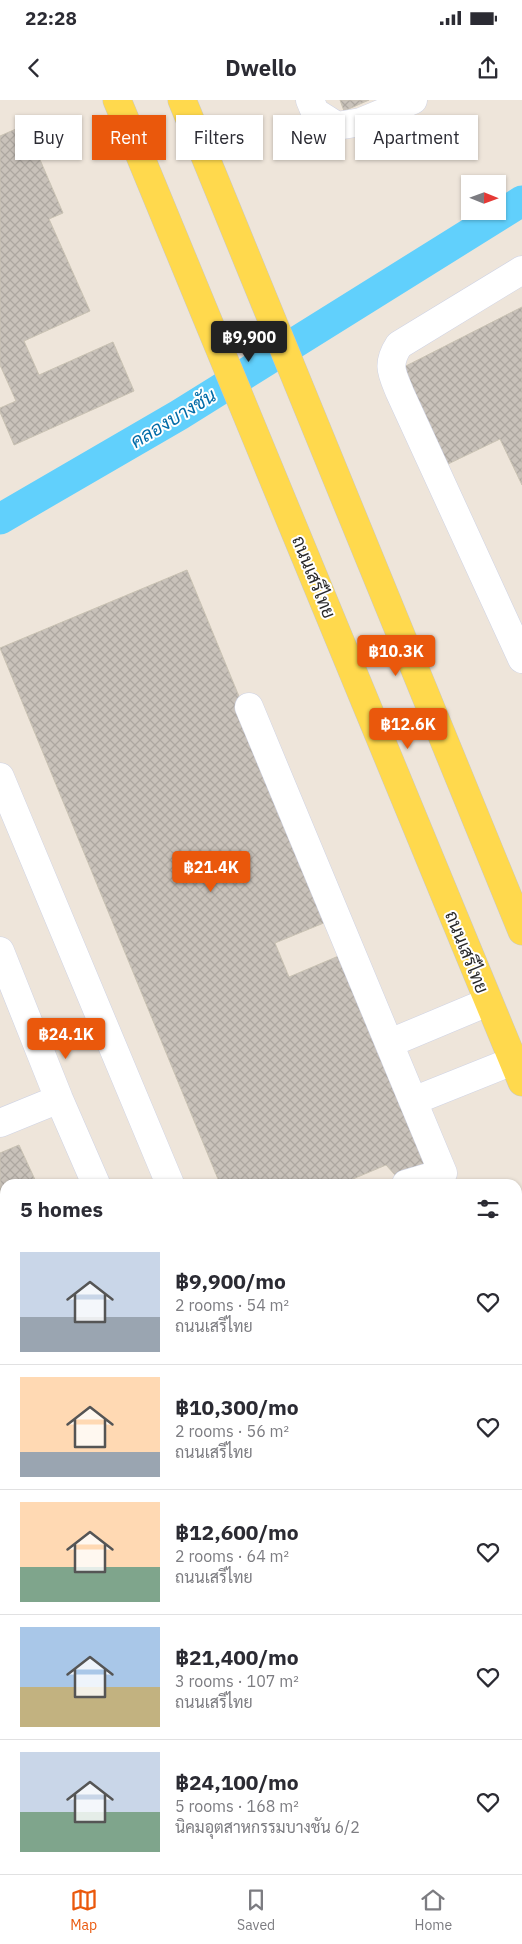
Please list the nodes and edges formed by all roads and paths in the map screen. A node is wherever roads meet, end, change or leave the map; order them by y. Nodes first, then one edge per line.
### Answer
1 (117, 100) edge
2 (182, 100) edge
3 (310, 100) edge
4 (413, 100) edge
5 (522, 270) edge
6 (522, 659) edge
7 (249, 707) dead end
8 (0, 777) edge
9 (522, 931) edge
10 (0, 951) edge
11 (488, 1002) junction
12 (390, 1043) junction
13 (518, 1072) edge
14 (59, 1099) junction
15 (413, 1101) junction
16 (0, 1123) edge
17 (94, 1179) edge
18 (168, 1179) edge
19 (423, 1179) edge

1 - 11 main road, ถนนเสรีไทย
2 - 9 main road
3 - 4 street
5 - 6 street
7 - 12 street
8 - 18 street
10 - 14 street
11 - 12 street
11 - 13 main road, ถนนเสรีไทย
12 - 15 street
13 - 15 street
14 - 16 street
14 - 17 street
15 - 19 street

